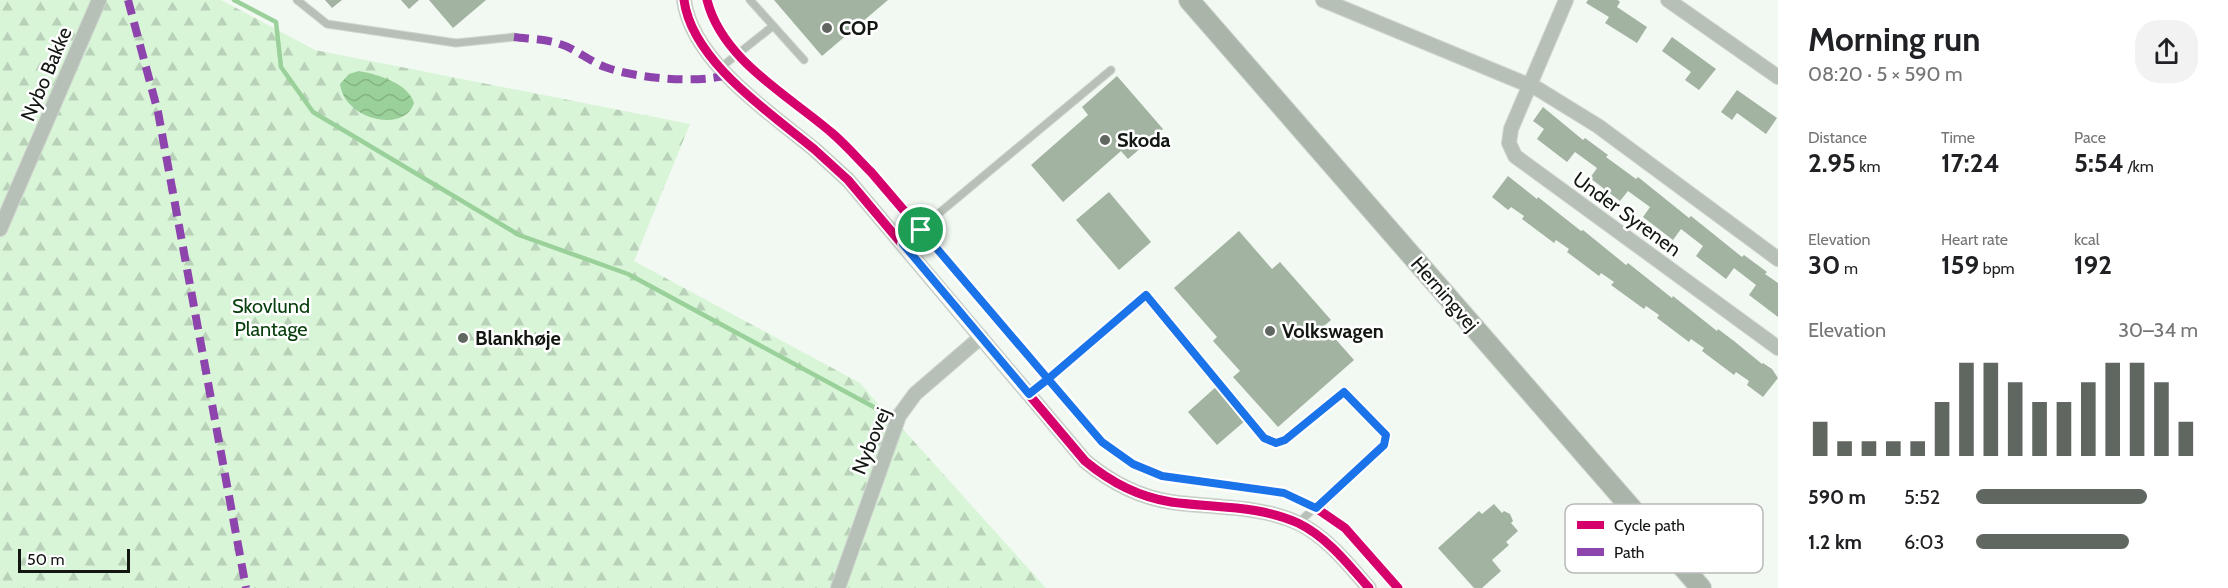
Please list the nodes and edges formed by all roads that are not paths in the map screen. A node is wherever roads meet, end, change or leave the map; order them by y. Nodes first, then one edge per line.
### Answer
1 (99, 0) edge
2 (297, 0) edge
3 (684, 0) edge
4 (750, 0) edge
5 (1189, 0) edge
6 (1323, 0) edge
7 (1566, 0) edge
8 (1668, 0) edge
9 (773, 26) junction
10 (514, 37) dead end
11 (804, 60) dead end
12 (720, 68) junction
13 (1111, 70) dead end
14 (1778, 77) edge
15 (1529, 86) junction
16 (0, 229) edge
17 (903, 244) junction
18 (1778, 259) edge
19 (981, 337) junction
20 (1778, 348) edge
21 (1029, 394) junction
22 (1628, 504) edge
23 (1298, 523) junction
24 (1688, 573) edge
25 (838, 588) edge
26 (1369, 588) edge
27 (1701, 588) edge

1 - 16 street, Nybo Bakke
2 - 10 lane
3 - 12 street
4 - 9 lane
5 - 22 main road, Herningvej
6 - 15 street
7 - 15 street, Under Syrenen
8 - 14 street
9 - 11 lane
9 - 12 lane
12 - 17 street
13 - 17 lane
15 - 18 street
15 - 20 street, Under Syrenen
17 - 19 street
19 - 21 street
19 - 25 street, Nybovej
21 - 23 street
21 - 23 lane
23 - 26 street
24 - 27 main road, Herningvej

